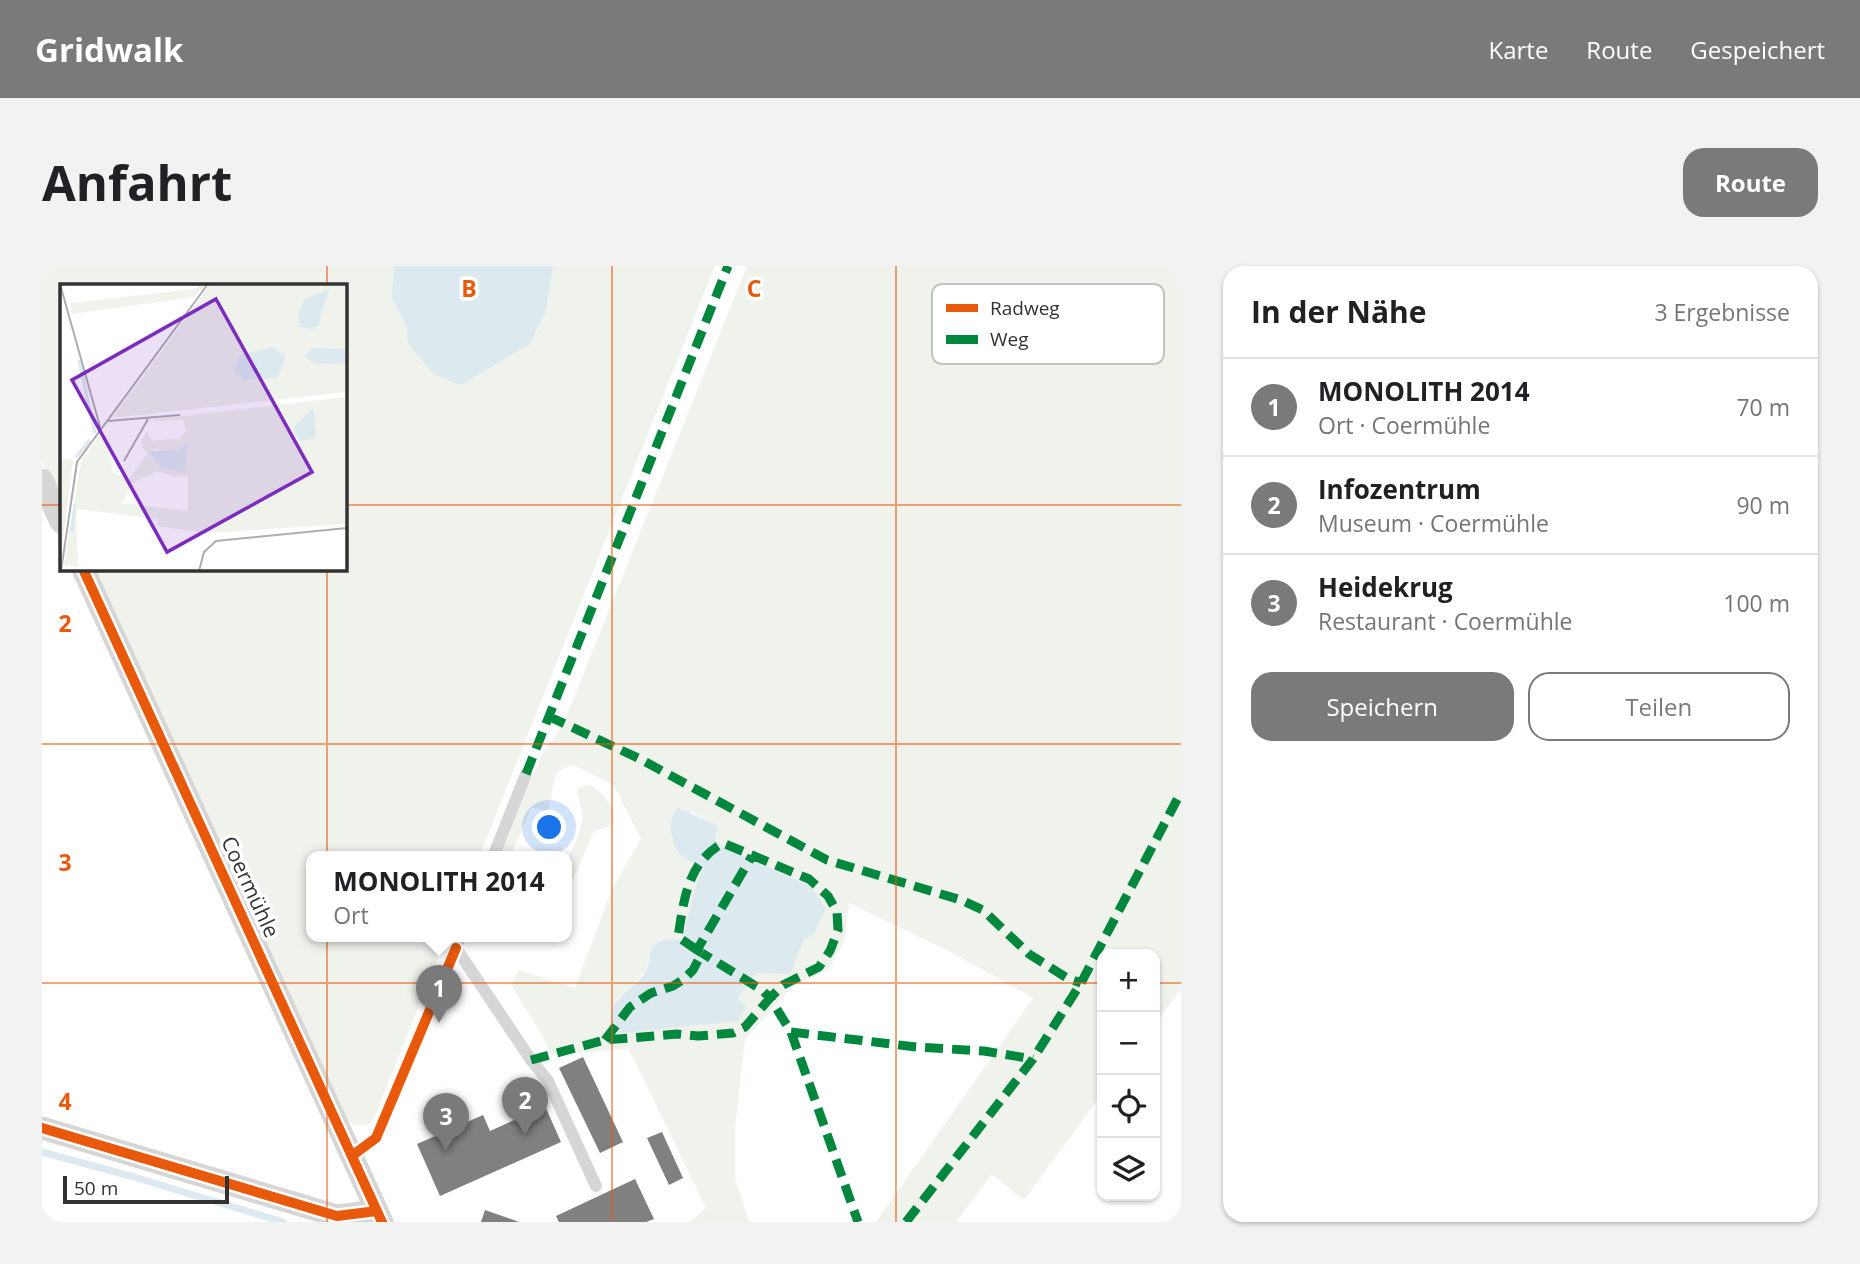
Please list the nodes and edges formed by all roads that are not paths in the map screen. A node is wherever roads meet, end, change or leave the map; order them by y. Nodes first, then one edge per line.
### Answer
1 (42, 481) edge
2 (60, 520) edge
3 (83, 570) edge
4 (526, 774) dead end
5 (495, 851) edge
6 (458, 942) edge
7 (42, 1128) edge
8 (353, 1155) junction
9 (596, 1186) dead end
10 (380, 1217) edge

1 - 2 street
3 - 8 street, Coermühle
4 - 5 lane
6 - 8 lane
6 - 9 lane
7 - 10 street
8 - 10 street, Coermühle

